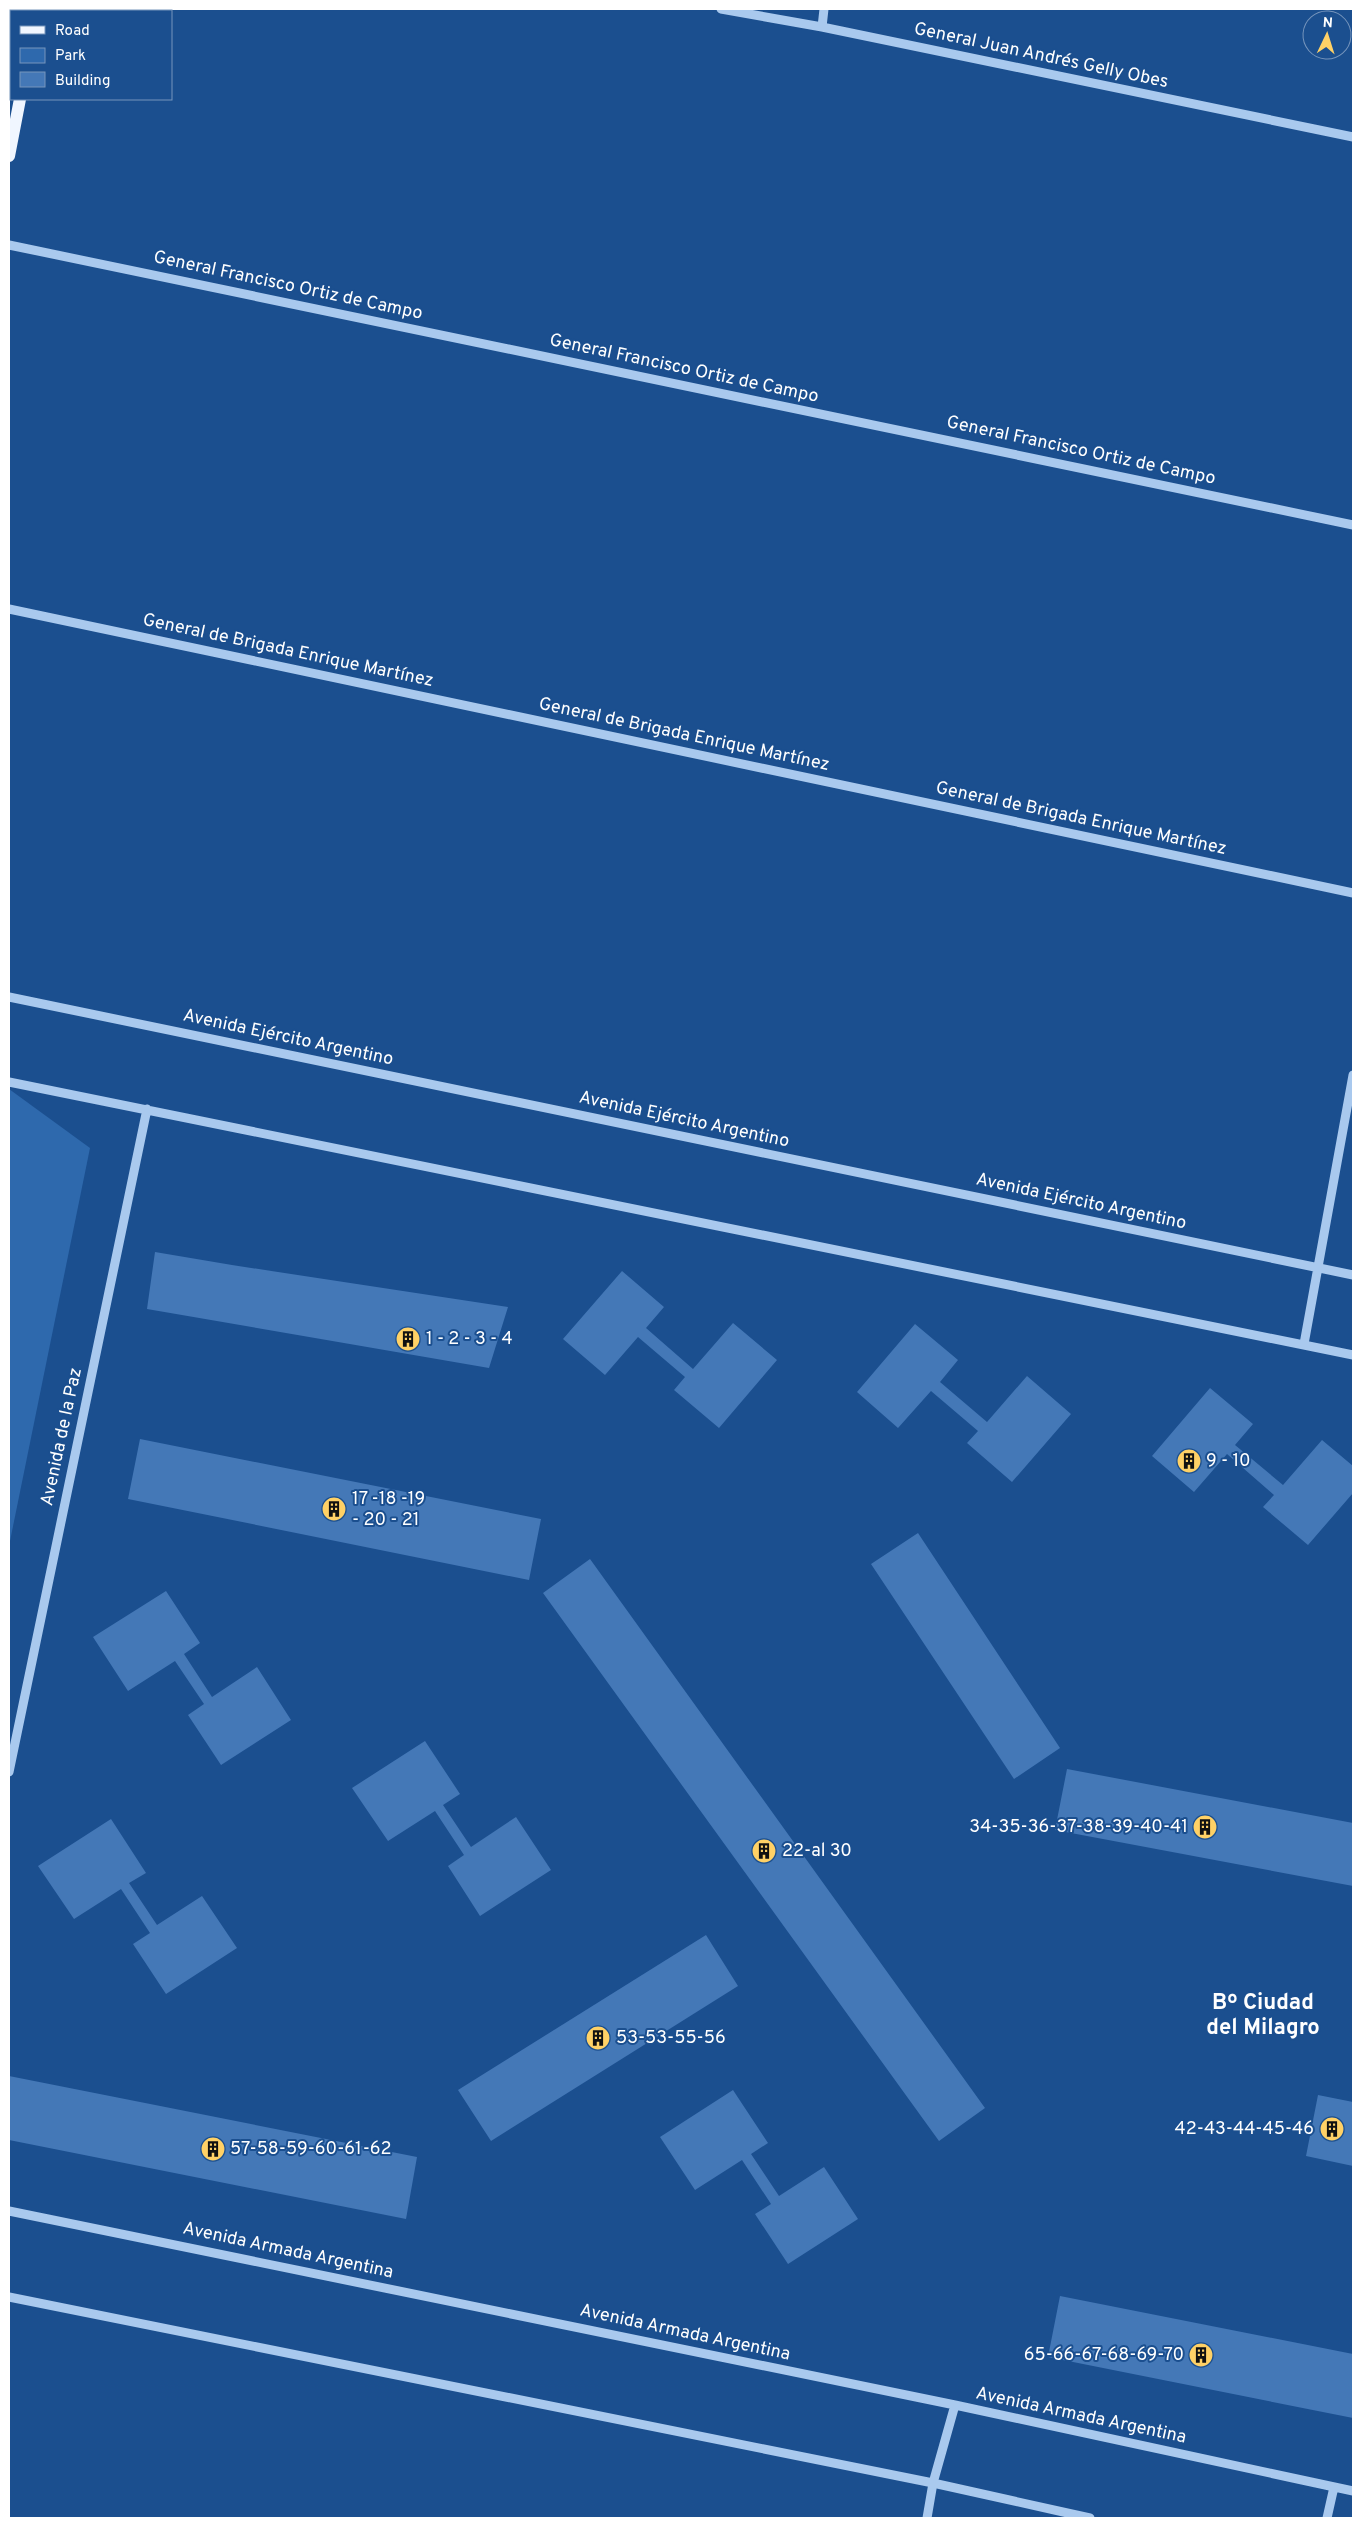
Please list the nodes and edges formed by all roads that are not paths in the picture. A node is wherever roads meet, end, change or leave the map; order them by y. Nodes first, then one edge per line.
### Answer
1 (721, 9) edge
2 (824, 9) edge
3 (822, 27) junction
4 (20, 100) edge
5 (1353, 138) edge
6 (9, 156) edge
7 (9, 245) edge
8 (1353, 525) edge
9 (9, 609) edge
10 (1353, 893) edge
11 (9, 997) edge
12 (1353, 1075) edge
13 (9, 1082) edge
14 (147, 1109) junction
15 (1317, 1268) junction
16 (1353, 1275) edge
17 (1304, 1344) junction
18 (1353, 1355) edge
19 (9, 1772) edge
20 (9, 2210) edge
21 (9, 2296) edge
22 (955, 2405) junction
23 (933, 2483) junction
24 (1334, 2487) junction
25 (1353, 2491) edge
26 (926, 2518) edge
27 (1090, 2518) edge
28 (1327, 2518) edge

1 - 3 street, General Juan Andrés Gelly Obes
2 - 3 street
3 - 5 street, General Juan Andrés Gelly Obes
4 - 6 main road
7 - 8 street, General Francisco Ortiz de Campo
9 - 10 street, General de Brigada Enrique Martínez
11 - 15 street, Avenida Ejército Argentino
12 - 15 street
13 - 14 street
14 - 17 street
14 - 19 street, Avenida de la Paz
15 - 16 street, Avenida Ejército Argentino
15 - 17 street
17 - 18 street
20 - 22 street, Avenida Armada Argentina
21 - 23 street
22 - 23 street
22 - 24 street, Avenida Armada Argentina
23 - 26 street
23 - 27 street
24 - 25 street, Avenida Armada Argentina
24 - 28 street

